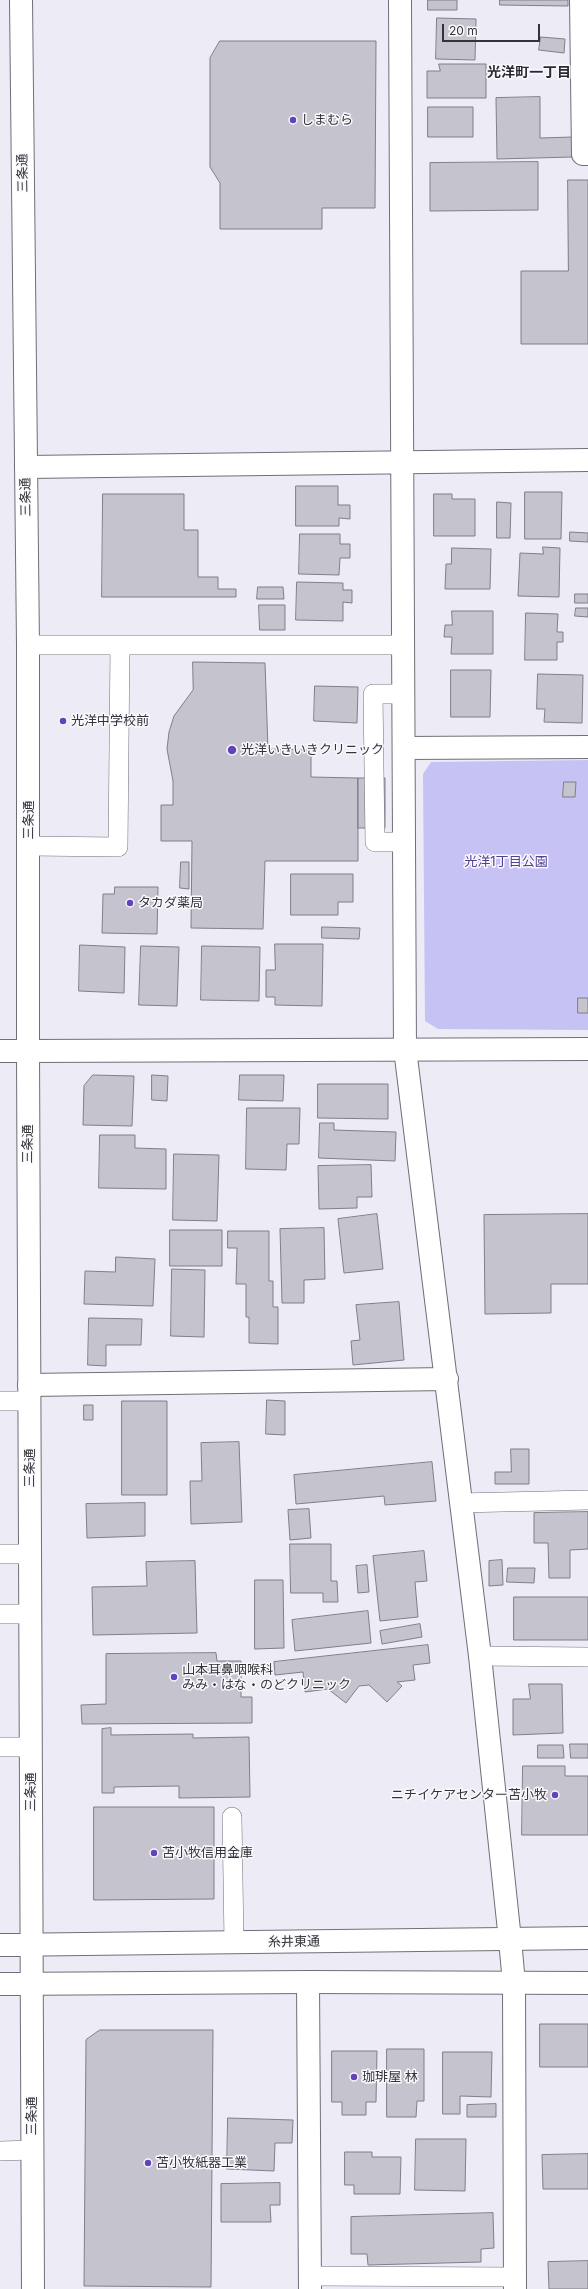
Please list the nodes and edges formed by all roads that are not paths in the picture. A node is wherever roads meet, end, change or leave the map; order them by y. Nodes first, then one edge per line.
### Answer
1 (21, 0) edge
2 (400, 0) edge
3 (581, 0) edge
4 (588, 154) edge
5 (588, 460) edge
6 (403, 462) junction
7 (26, 467) junction
8 (28, 645) junction
9 (120, 645) junction
10 (403, 645) junction
11 (404, 694) junction
12 (588, 747) edge
13 (404, 748) junction
14 (404, 842) junction
15 (29, 846) junction
16 (405, 1049) junction
17 (588, 1049) edge
18 (0, 1051) edge
19 (28, 1051) junction
20 (447, 1379) junction
21 (29, 1393) junction
22 (0, 1401) edge
23 (588, 1500) edge
24 (460, 1503) junction
25 (0, 1554) edge
26 (31, 1554) junction
27 (0, 1614) edge
28 (31, 1614) junction
29 (480, 1656) junction
30 (588, 1657) edge
31 (0, 1747) edge
32 (31, 1747) junction
33 (232, 1817) dead end
34 (588, 1938) edge
35 (510, 1940) junction
36 (234, 1942) junction
37 (31, 1944) junction
38 (0, 1945) edge
39 (308, 1982) junction
40 (514, 1983) junction
41 (588, 1983) edge
42 (0, 1984) edge
43 (31, 1984) junction
44 (32, 2150) junction
45 (0, 2151) edge
46 (310, 2283) edge
47 (515, 2283) edge
48 (34, 2289) edge

1 - 7 street, 三条通
2 - 6 street
3 - 4 street
5 - 6 street
6 - 7 street
6 - 10 street
7 - 8 street, 三条通
8 - 9 lane
8 - 15 street, 三条通
9 - 10 lane
9 - 15 lane
10 - 11 street
11 - 13 street
11 - 14 lane
12 - 13 street
13 - 14 street
14 - 16 street
15 - 19 street, 三条通
16 - 17 street
16 - 19 street
16 - 20 street
18 - 19 street
19 - 21 street, 三条通
20 - 21 street
20 - 24 street
21 - 22 lane
21 - 26 street, 三条通
23 - 24 lane
24 - 29 street
25 - 26 lane
26 - 28 street, 三条通
27 - 28 lane
28 - 32 street, 三条通
29 - 30 lane
29 - 35 street
31 - 32 lane
32 - 37 street, 三条通
33 - 36 lane
34 - 35 street, 糸井東通
35 - 36 street, 糸井東通
35 - 40 street
36 - 37 street, 糸井東通
37 - 38 street, 糸井東通
37 - 43 street, 三条通
39 - 40 street
39 - 43 street
39 - 46 street
40 - 41 street
40 - 47 street
42 - 43 street
43 - 44 street, 三条通
44 - 45 lane
44 - 48 street, 三条通
46 - 47 lane

